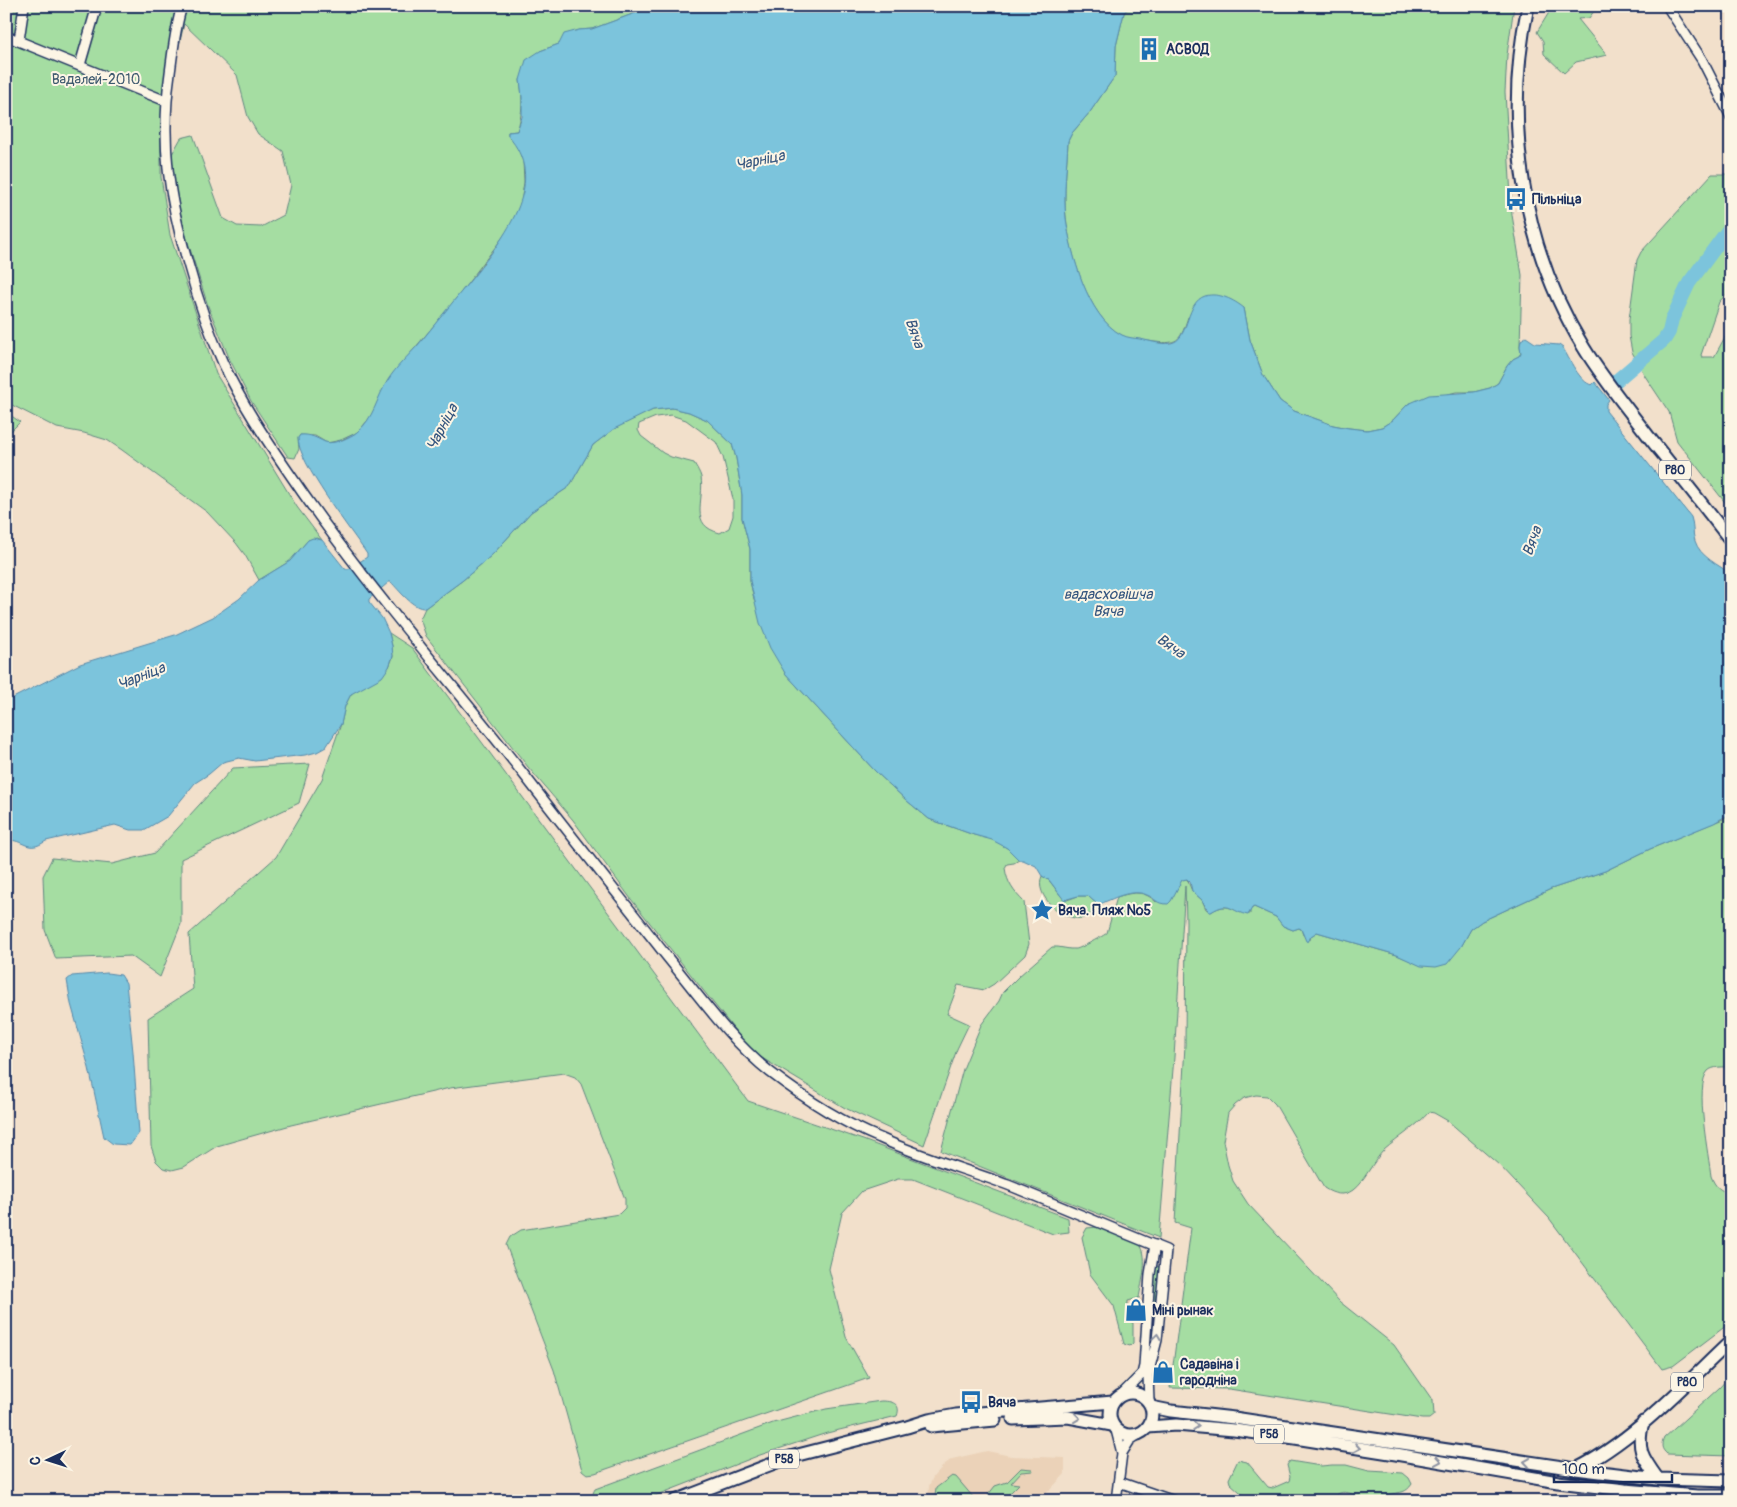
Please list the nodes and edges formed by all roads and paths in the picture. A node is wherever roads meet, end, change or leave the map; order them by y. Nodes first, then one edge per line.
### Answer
1 (24, 6) edge
2 (97, 6) edge
3 (182, 6) edge
4 (1528, 6) edge
5 (1667, 6) edge
6 (6, 36) edge
7 (19, 40) junction
8 (80, 65) junction
9 (166, 101) junction
10 (1731, 117) edge
11 (1731, 541) edge
12 (1155, 1245) junction
13 (1731, 1341) edge
14 (1117, 1398) junction
15 (1150, 1404) junction
16 (1643, 1422) junction
17 (907, 1427) junction
18 (1114, 1427) junction
19 (1145, 1430) junction
20 (1122, 1453) junction
21 (1576, 1469) junction
22 (1658, 1479) junction
23 (1731, 1481) edge
24 (1119, 1482) junction
25 (1731, 1496) edge
26 (675, 1501) edge
27 (1116, 1501) edge
28 (1174, 1501) edge

1 - 7 street
2 - 8 street
3 - 9 street
4 - 11 main road, Р80
5 - 10 street
6 - 7 street
7 - 8 street
8 - 9 street
9 - 12 street
12 - 14 street
15 -> 12 street
13 - 16 main road, Р80
14 - 15 main road, Р58
14 - 17 main road, Р58
14 - 18 main road
15 - 19 main road
21 -> 15 main road, Р58
16 - 21 main road, Р80
16 - 22 main road
17 -> 18 main road, Р58
17 - 26 main road, Р58
18 - 19 main road, Р58
18 - 20 street
19 - 20 street
19 -> 25 main road, Р58
20 - 24 street
21 - 22 main road, Р58
22 - 23 main road, Р58
24 - 27 street
24 - 28 street

